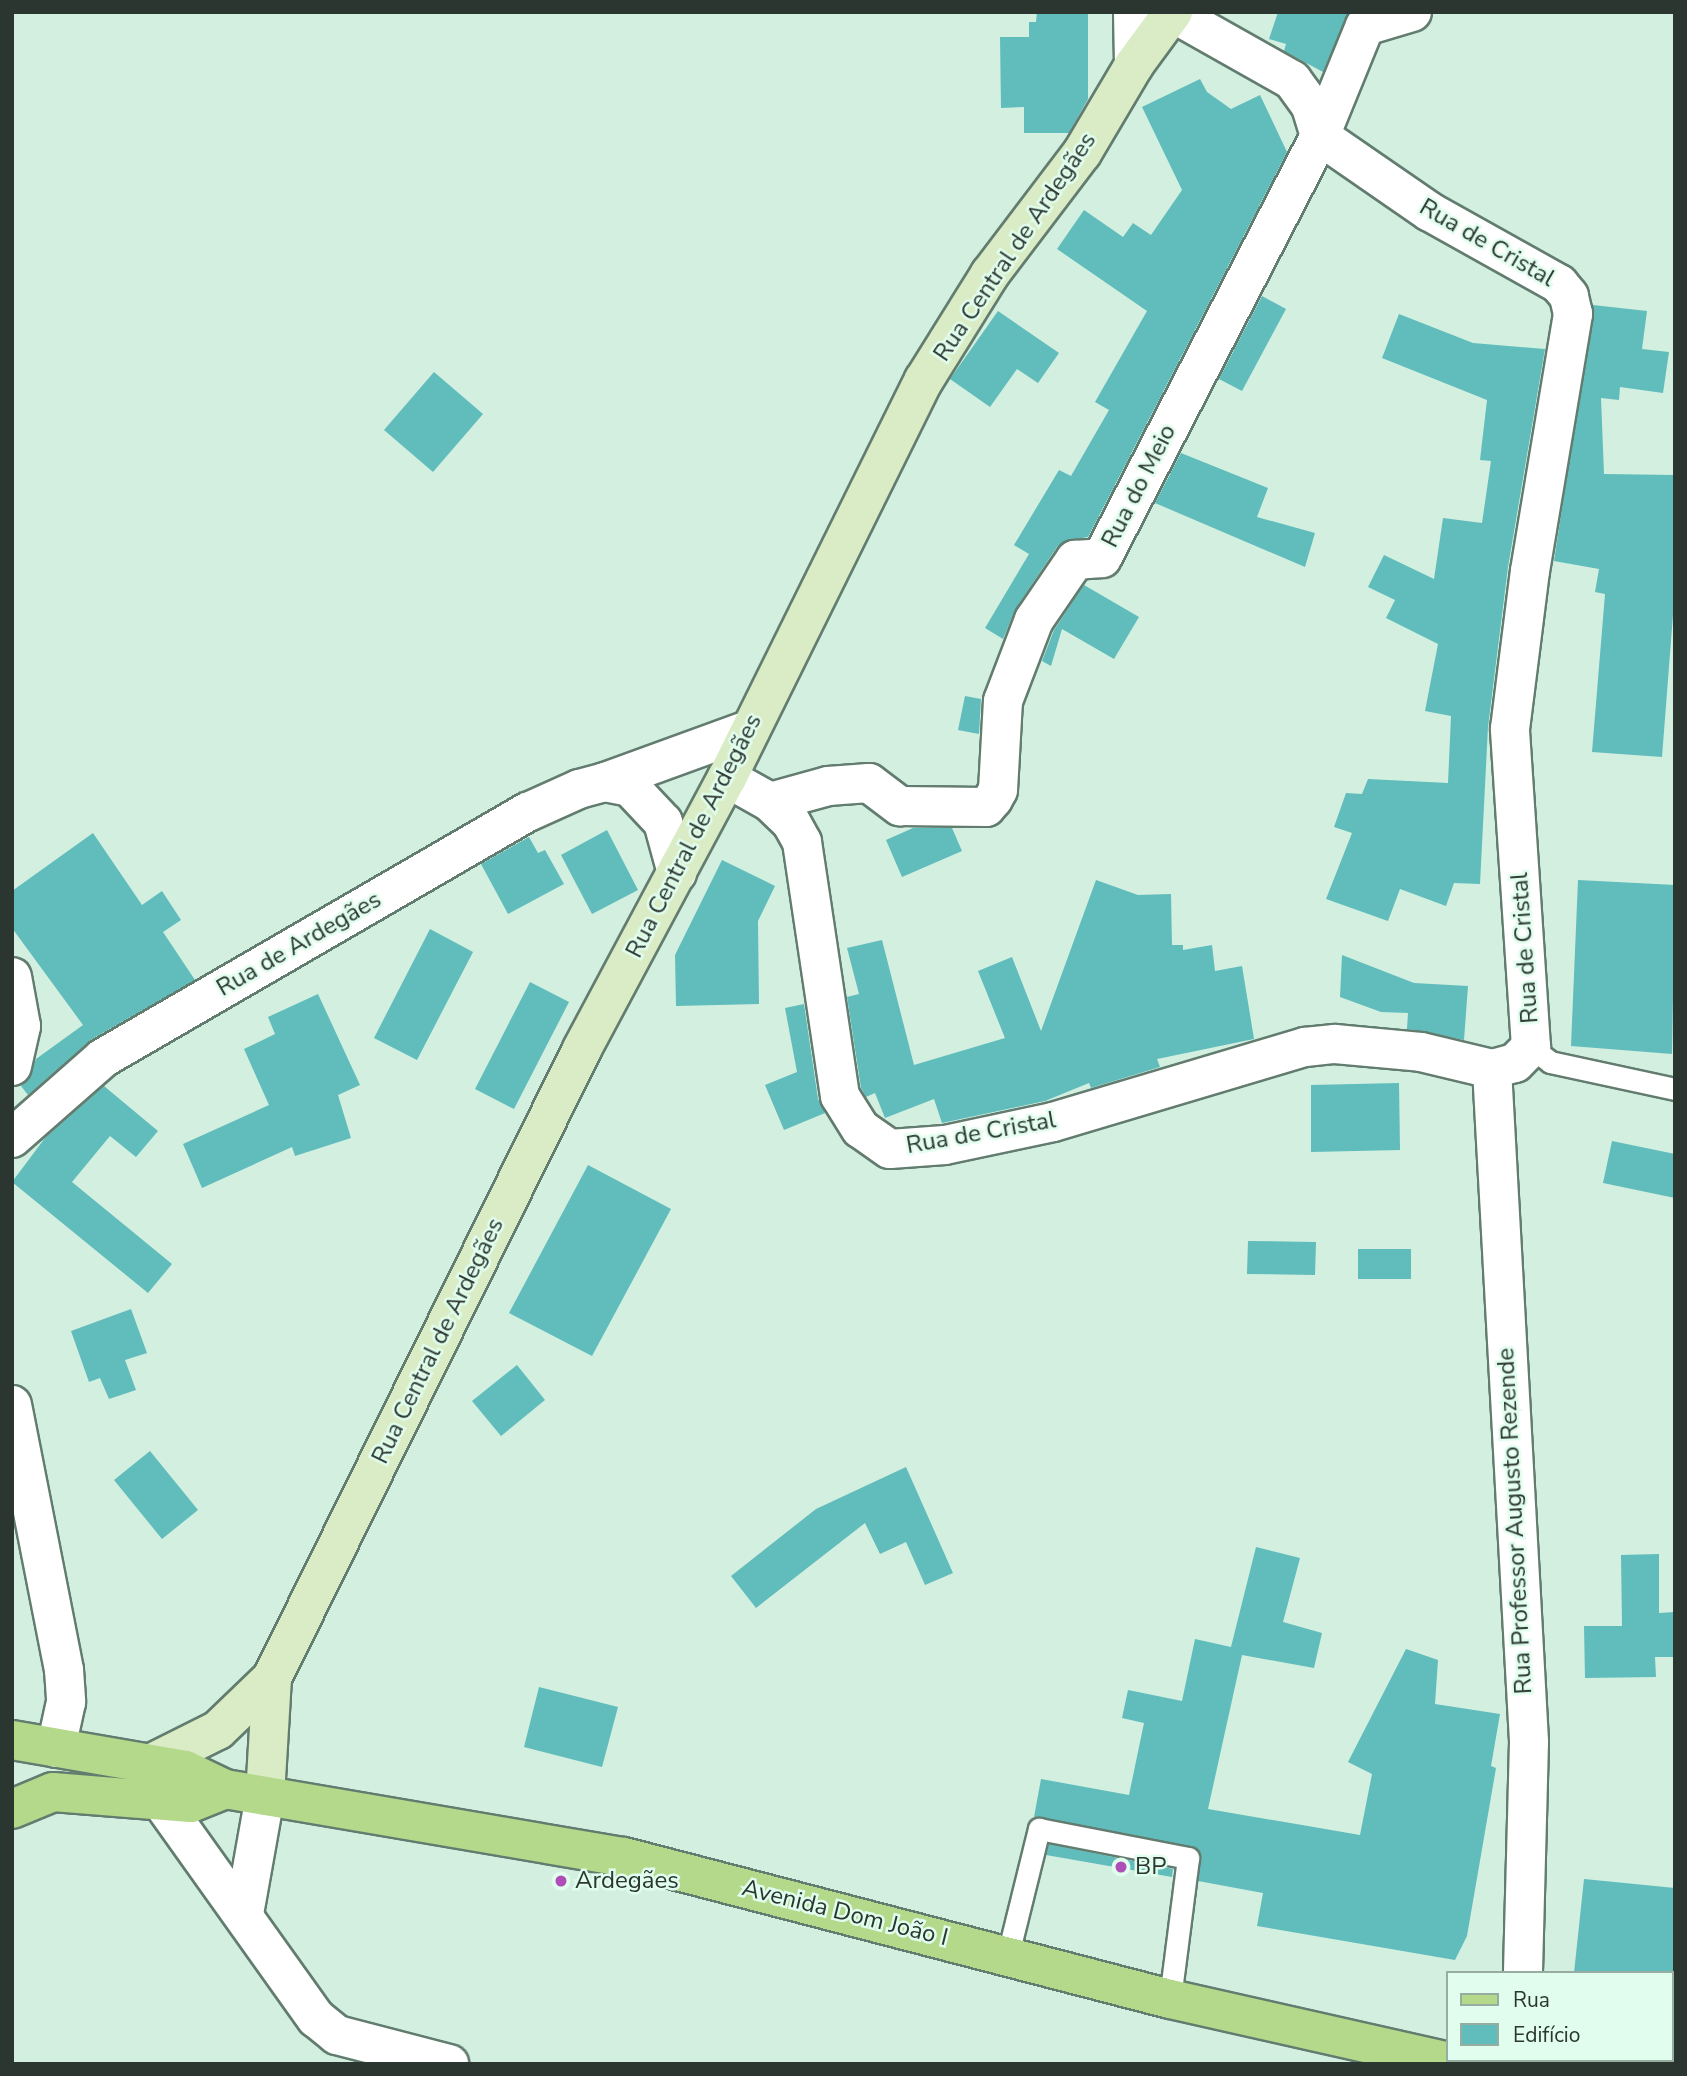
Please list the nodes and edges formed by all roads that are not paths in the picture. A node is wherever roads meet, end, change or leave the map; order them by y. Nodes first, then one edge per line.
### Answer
1 (1133, 12) edge
2 (1412, 12) edge
3 (1173, 13) edge
4 (1134, 65) junction
5 (1320, 136) junction
6 (751, 729) junction
7 (727, 778) junction
8 (618, 784) junction
9 (770, 802) junction
10 (677, 873) junction
11 (12, 977) edge
12 (1531, 1046) junction
13 (12, 1066) edge
14 (1492, 1069) junction
15 (1675, 1089) edge
16 (12, 1138) edge
17 (12, 1405) edge
18 (272, 1678) junction
19 (12, 1740) edge
20 (56, 1748) junction
21 (150, 1764) junction
22 (225, 1790) junction
23 (265, 1796) junction
24 (161, 1801) junction
25 (12, 1809) edge
26 (244, 1914) junction
27 (1008, 1955) junction
28 (1522, 1971) edge
29 (1170, 1999) junction
30 (1446, 2061) edge
31 (449, 2064) edge

1 - 4 street
2 - 5 street, Rua do Meio
3 - 4 street, Rua Central de Ardegães
3 - 5 street
4 - 6 street, Rua Central de Ardegães
5 - 9 street, Rua do Meio
5 - 12 street, Rua de Cristal
6 - 7 street, Rua Central de Ardegães
6 - 8 street, Rua de Ardegães
7 - 9 street, Rua de Cristal
7 - 10 street, Rua Central de Ardegães
8 - 10 street
8 - 16 street, Rua de Ardegães
9 - 14 street, Rua de Cristal
10 - 18 street, Rua Central de Ardegães
11 - 13 street
12 - 14 street, Rua de Cristal
12 - 15 lane
14 - 28 street, Rua Professor Augusto Rezende
17 - 20 street
18 - 21 street, Rua Central de Ardegães
18 - 23 street, Rua Central de Ardegães
19 - 20 main road, Avenida Dom João I
20 - 21 main road, Avenida Dom João I
21 - 22 main road, Avenida Dom João I
22 - 23 main road, Avenida Dom João I
22 - 24 main road, Avenida Dom João I
23 - 26 street
23 - 27 main road, Avenida Dom João I
24 - 25 main road, Avenida Dom João I
24 - 26 street
26 - 31 street
27 - 29 main road, Avenida Dom João I
27 - 29 lane
29 - 30 main road, Avenida Dom João I

